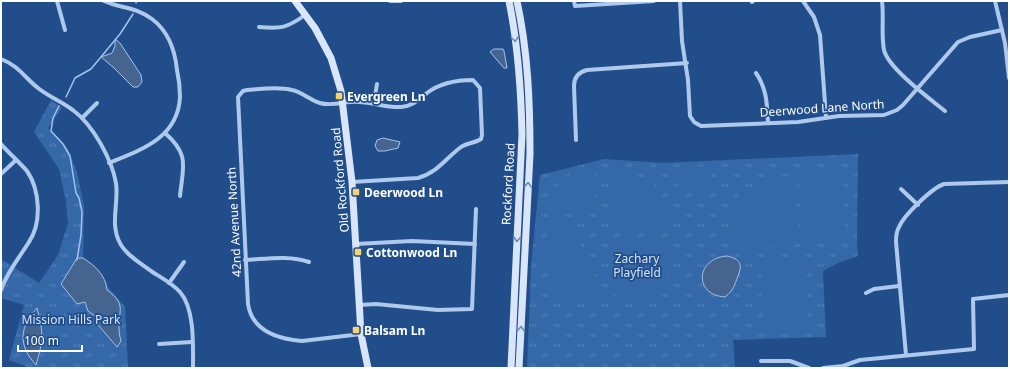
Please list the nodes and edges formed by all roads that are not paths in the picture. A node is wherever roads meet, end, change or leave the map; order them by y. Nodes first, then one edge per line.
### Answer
1 (57, 1) edge
2 (104, 1) edge
3 (295, 1) edge
4 (390, 1) edge
5 (401, 1) edge
6 (509, 1) edge
7 (518, 1) edge
8 (574, 1) edge
9 (654, 1) edge
10 (680, 1) edge
11 (803, 1) edge
12 (882, 1) edge
13 (995, 1) edge
14 (306, 14) junction
15 (259, 27) dead end
16 (65, 30) dead end
17 (1002, 30) junction
18 (1, 59) edge
19 (687, 63) junction
20 (756, 73) dead end
21 (1009, 78) edge
22 (377, 84) dead end
23 (918, 88) junction
24 (97, 103) dead end
25 (343, 103) junction
26 (374, 103) junction
27 (945, 111) dead end
28 (826, 117) junction
29 (82, 118) junction
30 (768, 123) junction
31 (165, 133) junction
32 (576, 140) dead end
33 (1, 144) edge
34 (16, 160) junction
35 (109, 163) junction
36 (1, 174) edge
37 (352, 182) junction
38 (1009, 182) edge
39 (901, 189) dead end
40 (180, 196) dead end
41 (918, 205) junction
42 (476, 209) dead end
43 (356, 244) junction
44 (475, 244) junction
45 (245, 260) junction
46 (184, 262) dead end
47 (309, 262) dead end
48 (169, 283) junction
49 (900, 286) junction
50 (1, 290) edge
51 (866, 294) dead end
52 (1009, 295) edge
53 (359, 305) junction
54 (361, 334) junction
55 (192, 342) junction
56 (159, 344) dead end
57 (906, 355) junction
58 (511, 357) junction
59 (761, 361) dead end
60 (193, 368) edge
61 (368, 368) edge
62 (507, 368) edge
63 (511, 368) edge
64 (519, 368) edge
65 (809, 368) edge
66 (823, 368) edge

1 - 16 street
2 - 31 street
3 - 14 main road, Old Rockford Road
4 - 5 street
6 -> 58 main road, Rockford Road
64 -> 7 main road, Rockford Road
8 - 9 street
10 - 19 street
11 - 28 street
12 - 23 street
13 - 17 street
14 - 15 street
14 - 25 main road, Old Rockford Road
17 - 21 street
17 - 23 street, Deerwood Lane North
18 - 29 street
19 - 30 street, Deerwood Lane North
19 - 32 street
20 - 30 street
22 - 26 street
23 - 27 street
23 - 28 street, Deerwood Lane North
24 - 29 street
25 - 26 street
25 - 37 main road, Old Rockford Road
25 - 45 street, 42nd Avenue North
26 - 37 street
28 - 30 street, Deerwood Lane North
29 - 35 street
31 - 35 street
31 - 40 street
33 - 34 street
34 - 36 street
34 - 50 street
35 - 48 street
37 - 43 main road, Old Rockford Road
38 - 41 street
39 - 41 street
41 - 49 street
42 - 44 street
43 - 44 street
43 - 53 main road, Old Rockford Road
44 - 53 street
45 - 47 street
45 - 54 street, 42nd Avenue North
46 - 48 street
48 - 55 street
49 - 51 street
49 - 57 street
52 - 57 street
53 - 54 main road, Old Rockford Road
54 - 61 main road, Old Rockford Road
55 - 56 street
55 - 60 street
57 - 66 street
58 - 62 main road
58 - 63 main road, Rockford Road
59 - 65 street

